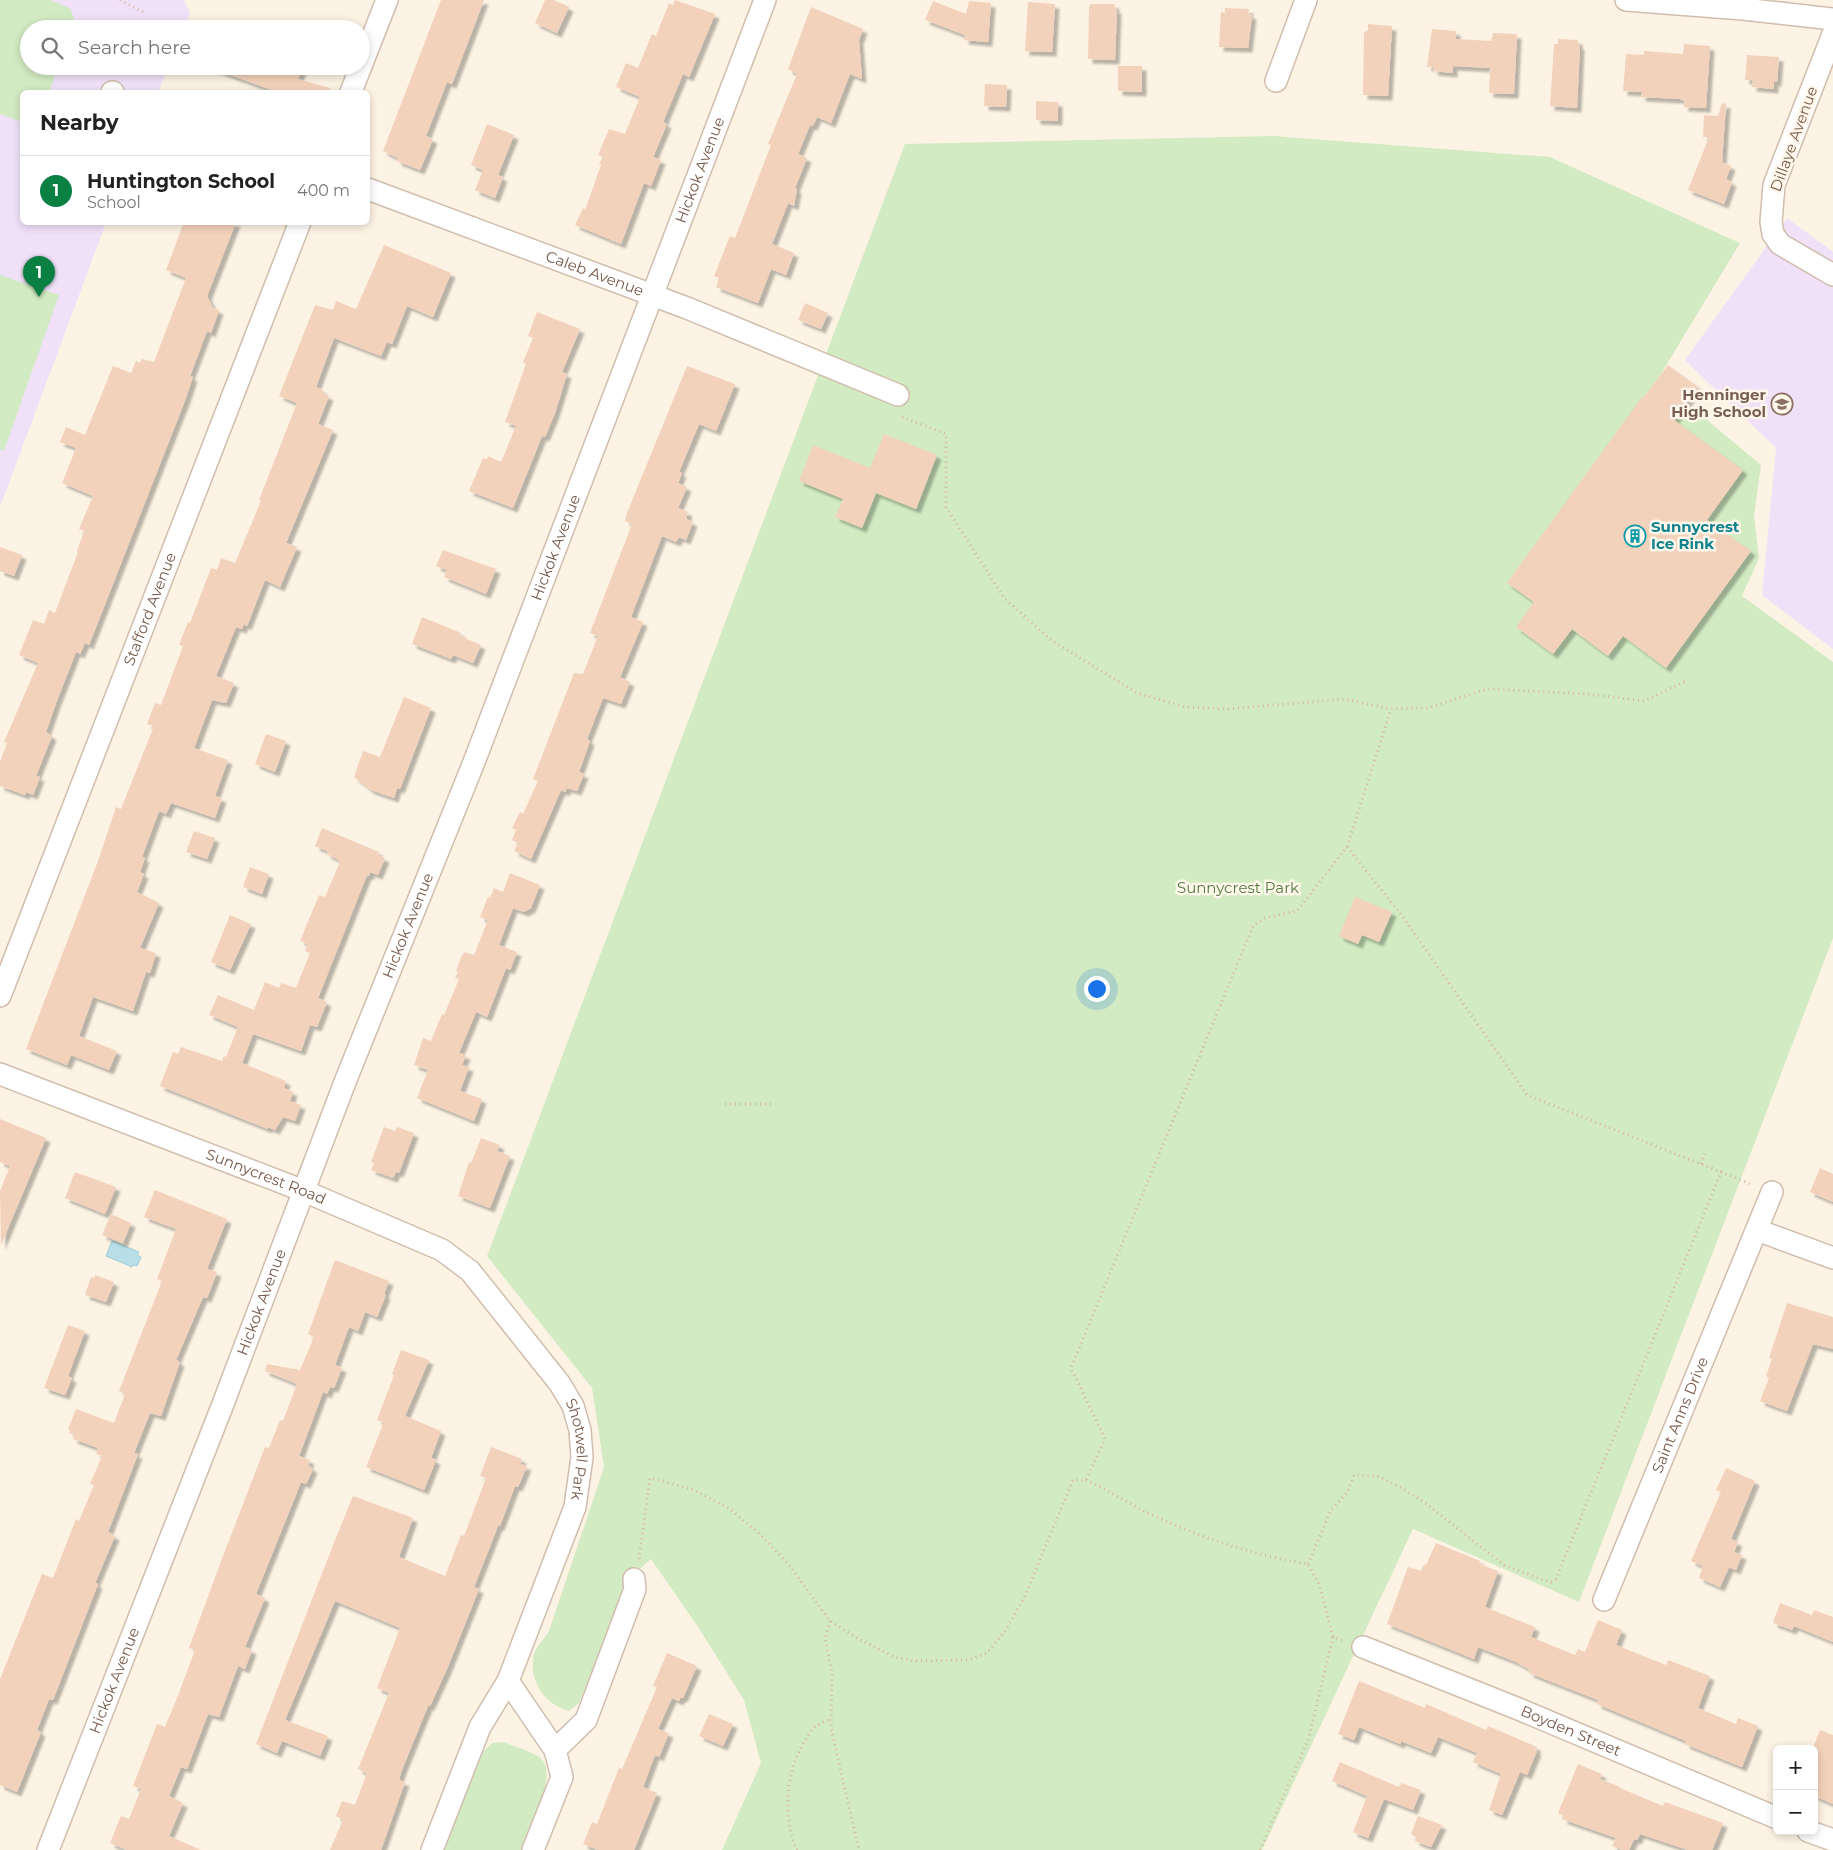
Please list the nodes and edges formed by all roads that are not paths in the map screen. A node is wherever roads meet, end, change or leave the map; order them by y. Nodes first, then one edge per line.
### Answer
1 (387, 0) edge
2 (765, 0) edge
3 (1306, 0) edge
4 (1626, 0) edge
5 (1833, 19) edge
6 (1833, 34) edge
7 (370, 43) edge
8 (358, 75) edge
9 (1276, 81) dead end
10 (352, 90) edge
11 (370, 190) edge
12 (299, 225) edge
13 (1833, 275) edge
14 (652, 294) junction
15 (898, 394) dead end
16 (0, 996) edge
17 (0, 1074) edge
18 (304, 1191) junction
19 (1772, 1192) road end
20 (1757, 1230) junction
21 (1833, 1258) edge
22 (507, 1315) joint
23 (634, 1579) road end
24 (1604, 1600) dead end
25 (1363, 1647) road end
26 (508, 1681) junction
27 (555, 1750) junction
28 (1773, 1816) edge
29 (1818, 1835) edge
30 (1833, 1840) edge
31 (48, 1850) edge
32 (432, 1850) edge
33 (533, 1850) edge

1 - 7 street
2 - 14 street, Hickok Avenue
3 - 9 street
4 - 5 street
6 - 13 street, Dillaye Avenue
8 - 10 street
11 - 14 street, Caleb Avenue
12 - 16 street, Stafford Avenue
14 - 15 street, Caleb Avenue
14 - 18 street, Hickok Avenue
17 - 18 street, Sunnycrest Road
18 - 22 street, Sunnycrest Road
18 - 31 street, Hickok Avenue
19 - 20 street, Saint Anns Drive
20 - 21 street
20 - 24 street, Saint Anns Drive
22 - 26 street, Shotwell Park
23 - 27 street
25 - 28 street, Boyden Street
26 - 27 street
26 - 32 street, Shotwell Park
27 - 33 street
29 - 30 street

